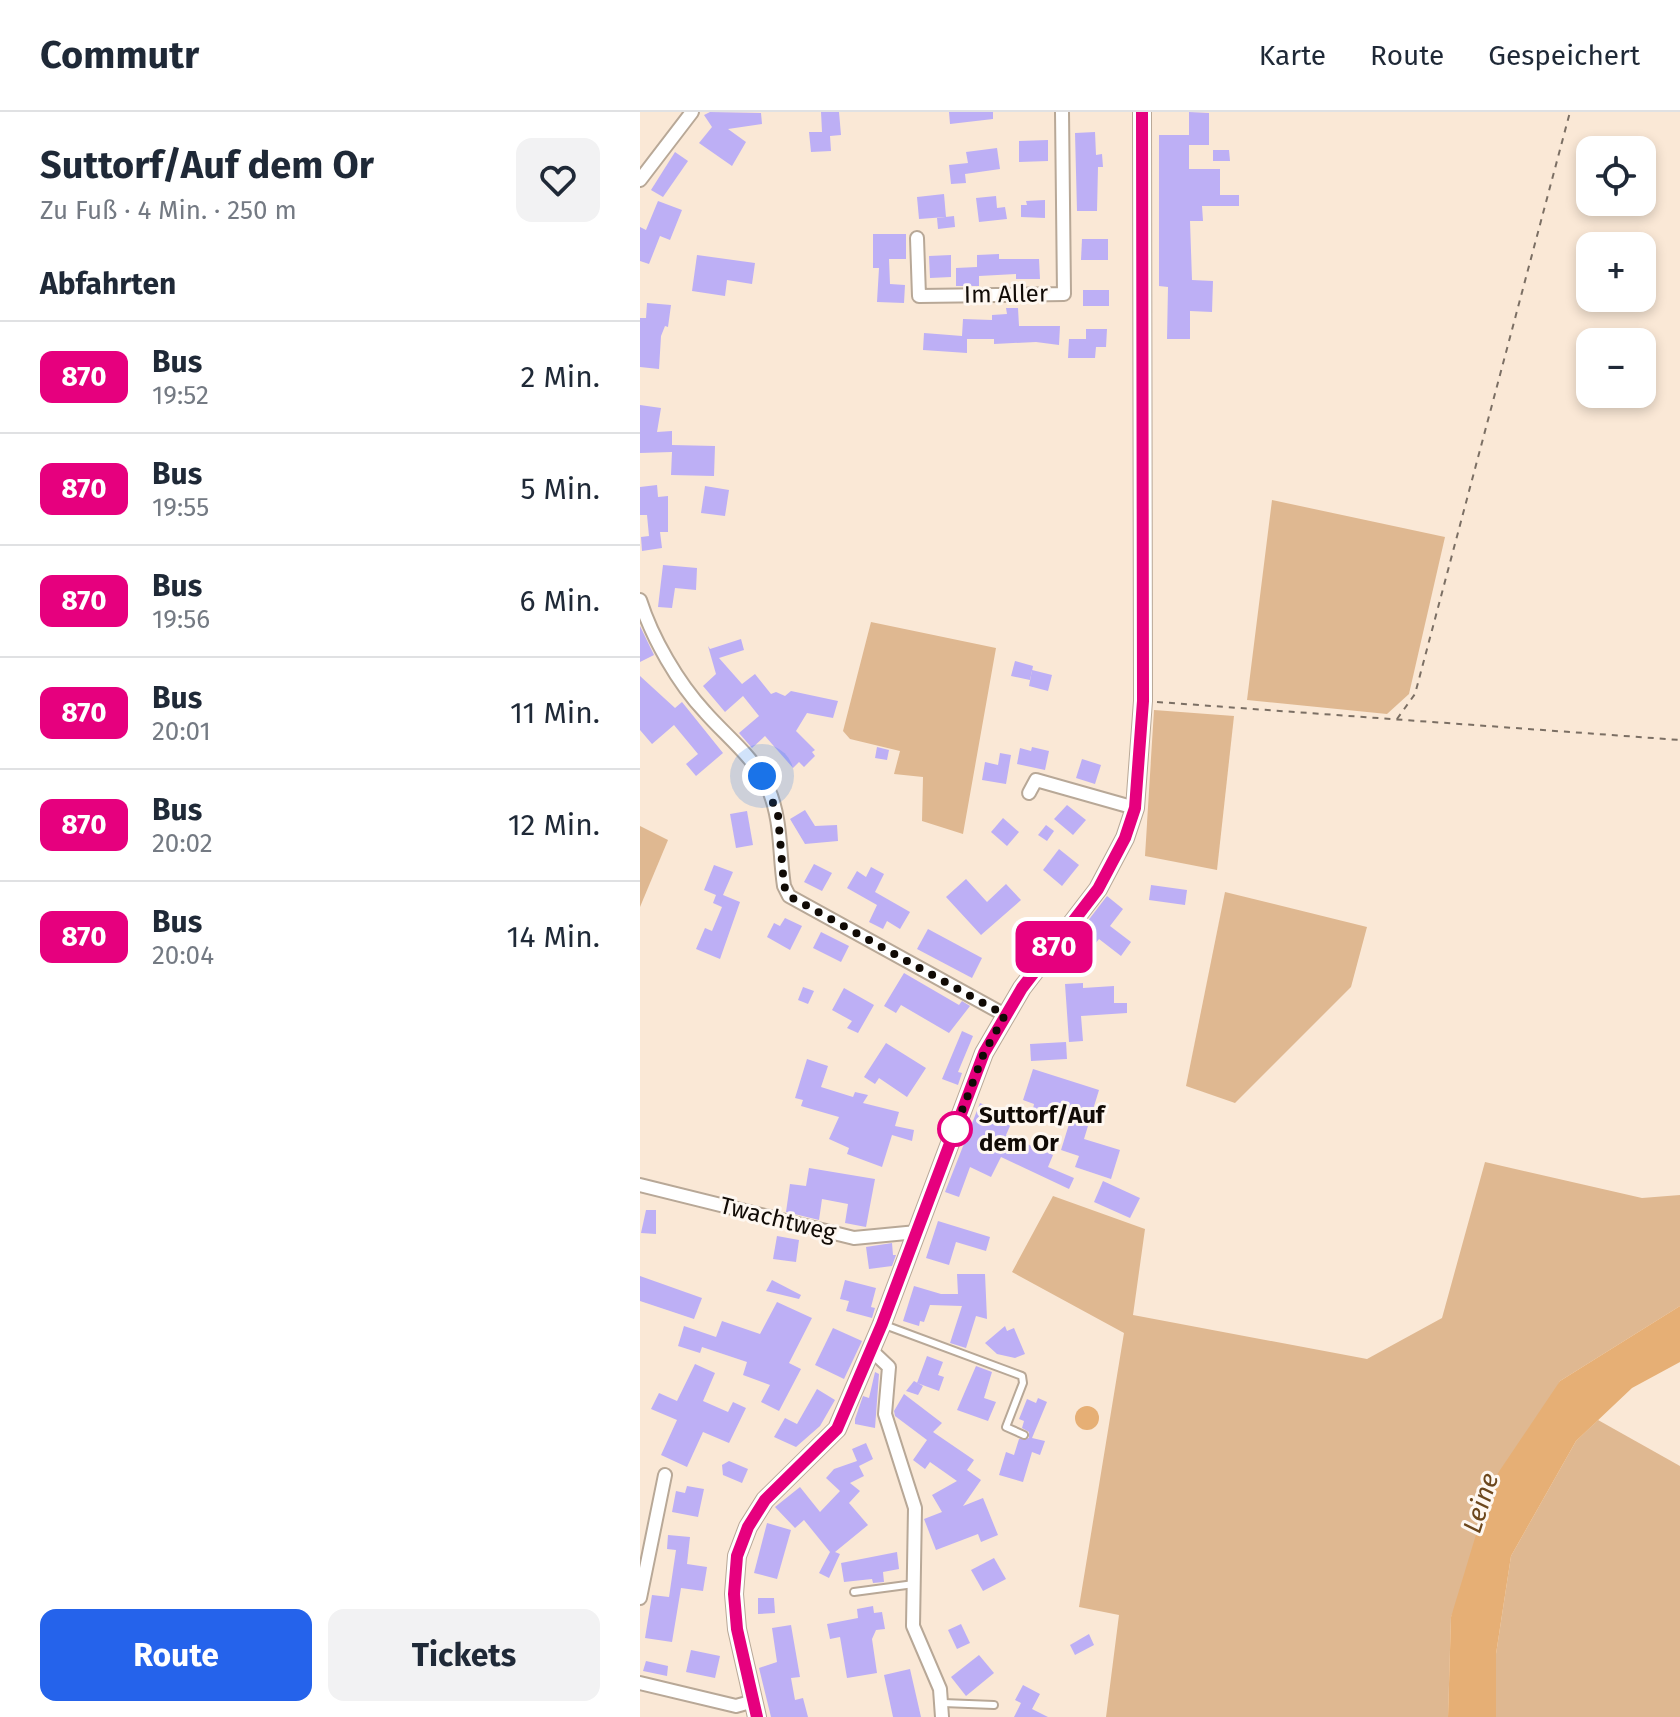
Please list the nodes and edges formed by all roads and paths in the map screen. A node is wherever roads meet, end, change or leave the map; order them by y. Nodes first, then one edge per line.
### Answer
1 (692, 112) edge
2 (1062, 112) edge
3 (1142, 112) edge
4 (1570, 112) edge
5 (640, 180) edge
6 (917, 238) dead end
7 (640, 600) edge
8 (1143, 701) junction
9 (1397, 719) junction
10 (1680, 740) edge
11 (1029, 793) dead end
12 (1135, 808) junction
13 (1005, 1015) junction
14 (640, 1185) edge
15 (917, 1232) junction
16 (882, 1324) junction
17 (871, 1350) junction
18 (1024, 1435) dead end
19 (665, 1475) dead end
20 (914, 1584) junction
21 (854, 1592) dead end
22 (640, 1598) edge
23 (640, 1683) edge
24 (943, 1703) junction
25 (994, 1705) dead end
26 (756, 1709) edge
27 (942, 1717) edge

1 - 5 street
2 - 6 street, Im Aller
3 - 8 main road
4 - 9 path
7 - 13 street
8 - 9 path
8 - 12 main road
9 - 10 path
11 - 12 street
12 - 13 main road
13 - 15 main road
14 - 15 street, Twachtweg
15 - 16 main road
16 - 17 main road
16 - 18 lane
17 - 20 street
17 - 26 main road
19 - 22 street
20 - 21 lane
20 - 24 street
23 - 26 street
24 - 25 lane
24 - 27 street

